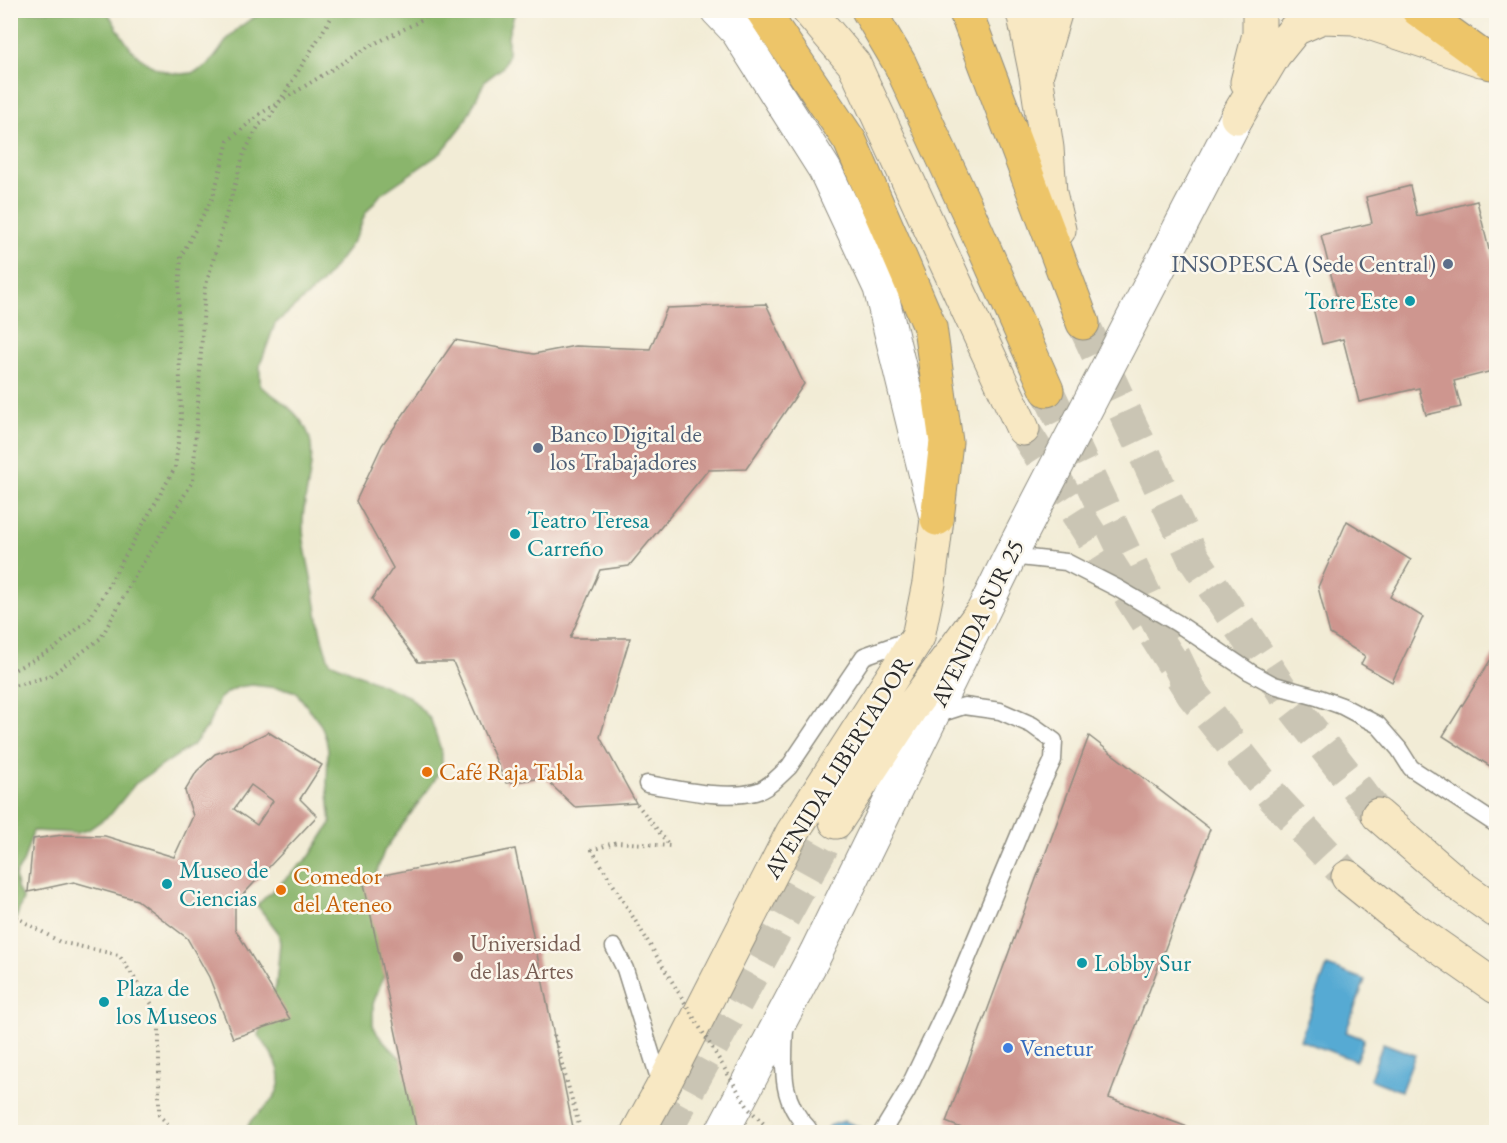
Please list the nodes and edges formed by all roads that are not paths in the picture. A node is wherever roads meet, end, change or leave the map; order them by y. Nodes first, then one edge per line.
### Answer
1 (717, 10) edge
2 (762, 10) edge
3 (808, 10) edge
4 (868, 10) edge
5 (965, 10) edge
6 (1021, 10) edge
7 (1056, 10) edge
8 (1259, 10) edge
9 (1401, 10) edge
10 (1418, 10) edge
11 (1494, 65) edge
12 (1036, 75) junction
13 (1237, 117) junction
14 (1083, 323) joint
15 (1047, 390) tunnel mouth
16 (1023, 429) tunnel mouth
17 (937, 519) junction
18 (1010, 556) junction
19 (979, 616) junction
20 (918, 637) junction
21 (932, 716) junction
22 (647, 784) dead end
23 (1378, 815) tunnel mouth
24 (1497, 824) edge
25 (1348, 877) tunnel mouth
26 (1497, 911) edge
27 (614, 947) dead end
28 (1497, 987) edge
29 (786, 1013) junction
30 (662, 1088) junction
31 (808, 1128) dead end
32 (638, 1132) edge
33 (722, 1132) edge
34 (882, 1132) edge

1 - 17 street
2 - 17 highway
3 - 16 main road
4 - 15 highway
5 - 14 highway
6 - 12 main road
7 - 12 main road
8 - 13 main road
9 - 11 street
10 - 11 highway
11 - 13 main road
12 - 14 main road
13 - 18 street, AVENIDA SUR 25
17 - 20 main road, AVENIDA LIBERTADOR
18 - 19 street, AVENIDA SUR 25
18 - 24 lane
19 - 20 main road
19 - 21 street, AVENIDA SUR 25
20 - 22 lane
20 - 30 main road, AVENIDA LIBERTADOR
21 - 29 street, AVENIDA SUR 25
21 - 34 lane
23 - 26 main road
25 - 28 main road
27 - 30 lane
29 - 31 lane
29 - 33 street, AVENIDA SUR 25
30 - 32 main road, AVENIDA LIBERTADOR

